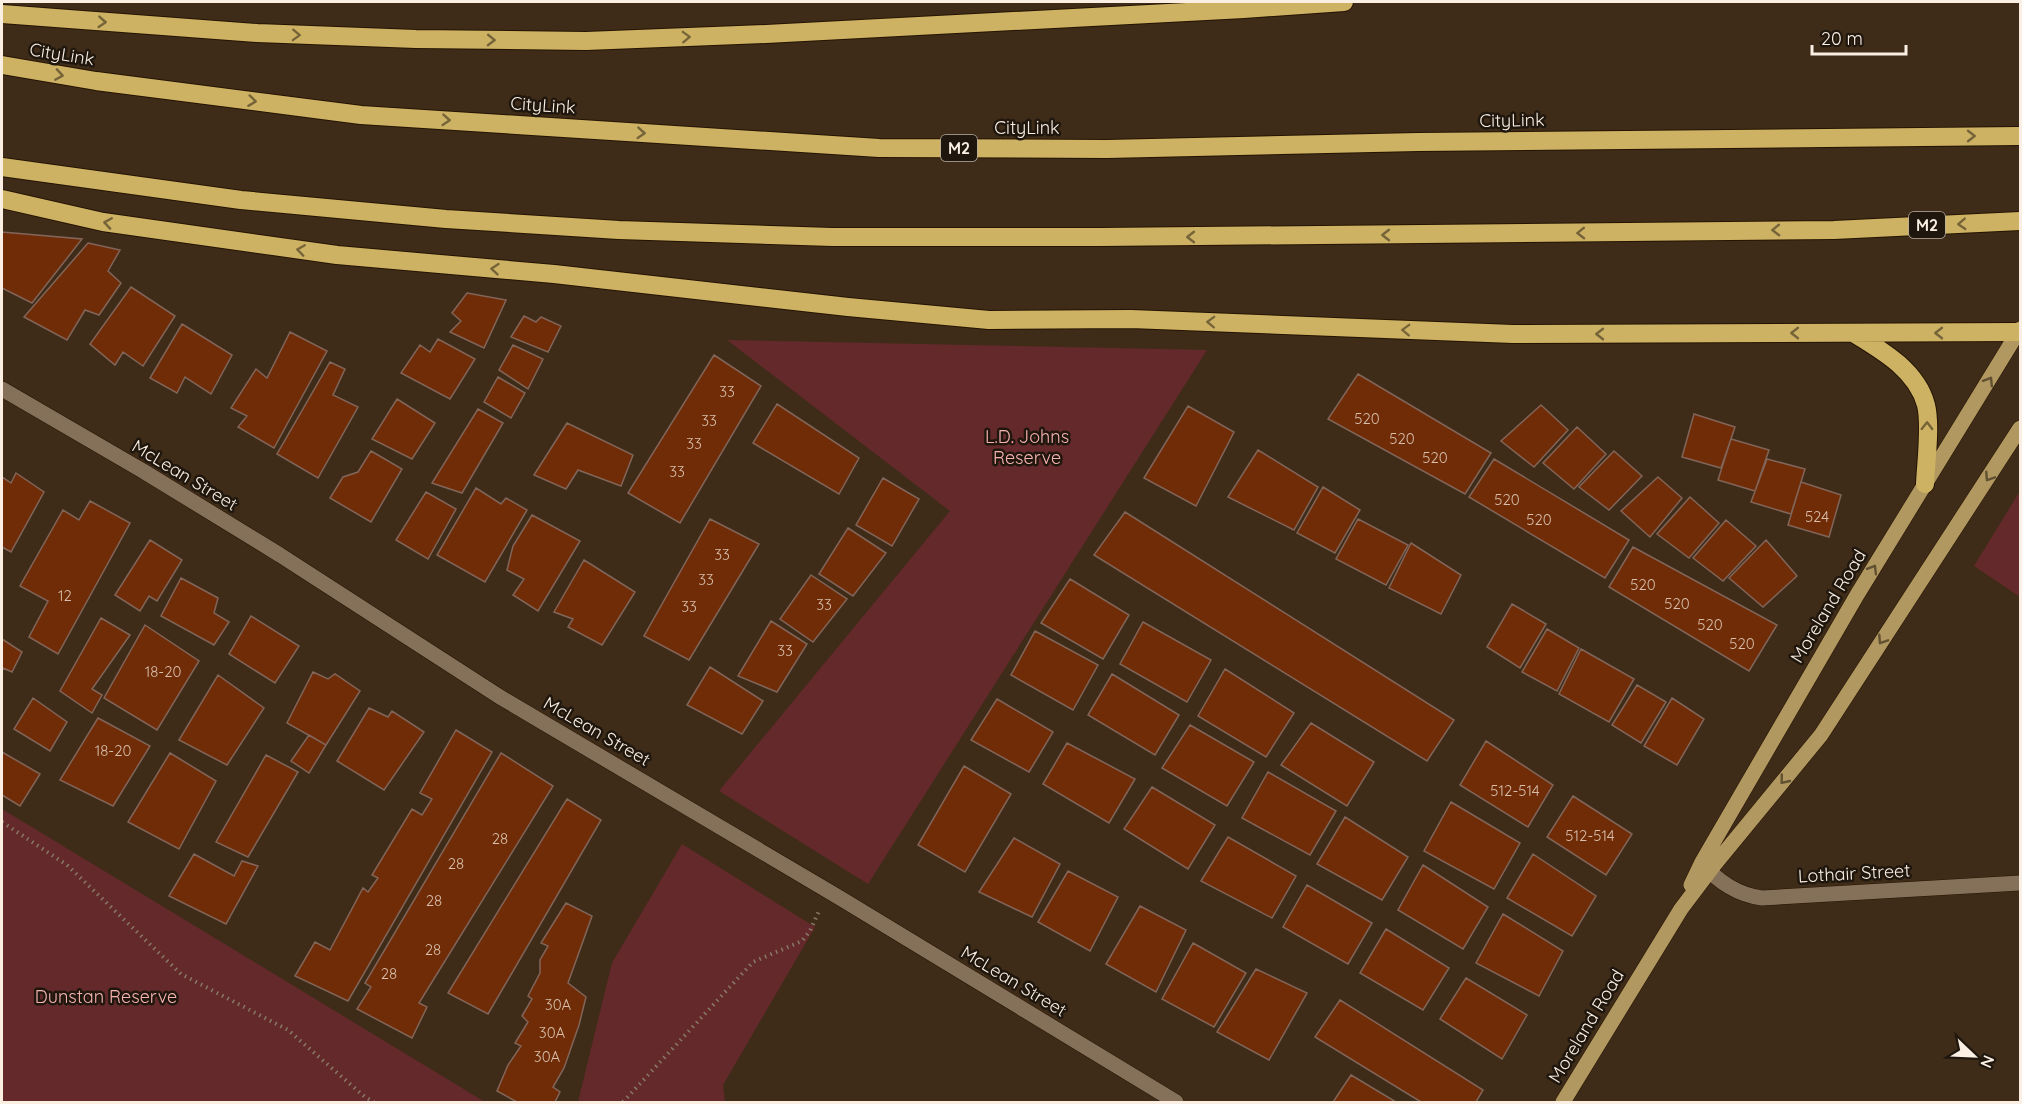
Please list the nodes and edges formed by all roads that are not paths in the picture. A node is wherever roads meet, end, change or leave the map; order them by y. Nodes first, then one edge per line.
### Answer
1 (1344, 2) edge
2 (2, 14) edge
3 (2, 65) edge
4 (2020, 136) edge
5 (2, 167) edge
6 (2, 199) edge
7 (2020, 221) edge
8 (2020, 331) edge
9 (1854, 333) junction
10 (2, 389) edge
11 (2020, 428) edge
12 (1925, 484) junction
13 (1705, 867) junction
14 (2020, 883) edge
15 (1176, 1102) edge
16 (1563, 1102) edge

2 -> 1 highway
3 -> 4 highway, CityLink / M2
7 -> 5 highway, M2
9 -> 6 highway
8 -> 9 highway
12 -> 8 main road, Moreland Road
12 -> 9 highway
10 - 15 street, McLean Street
11 -> 13 main road, Moreland Road
13 -> 12 main road, Moreland Road
13 - 14 street, Lothair Street
13 - 16 main road, Moreland Road

